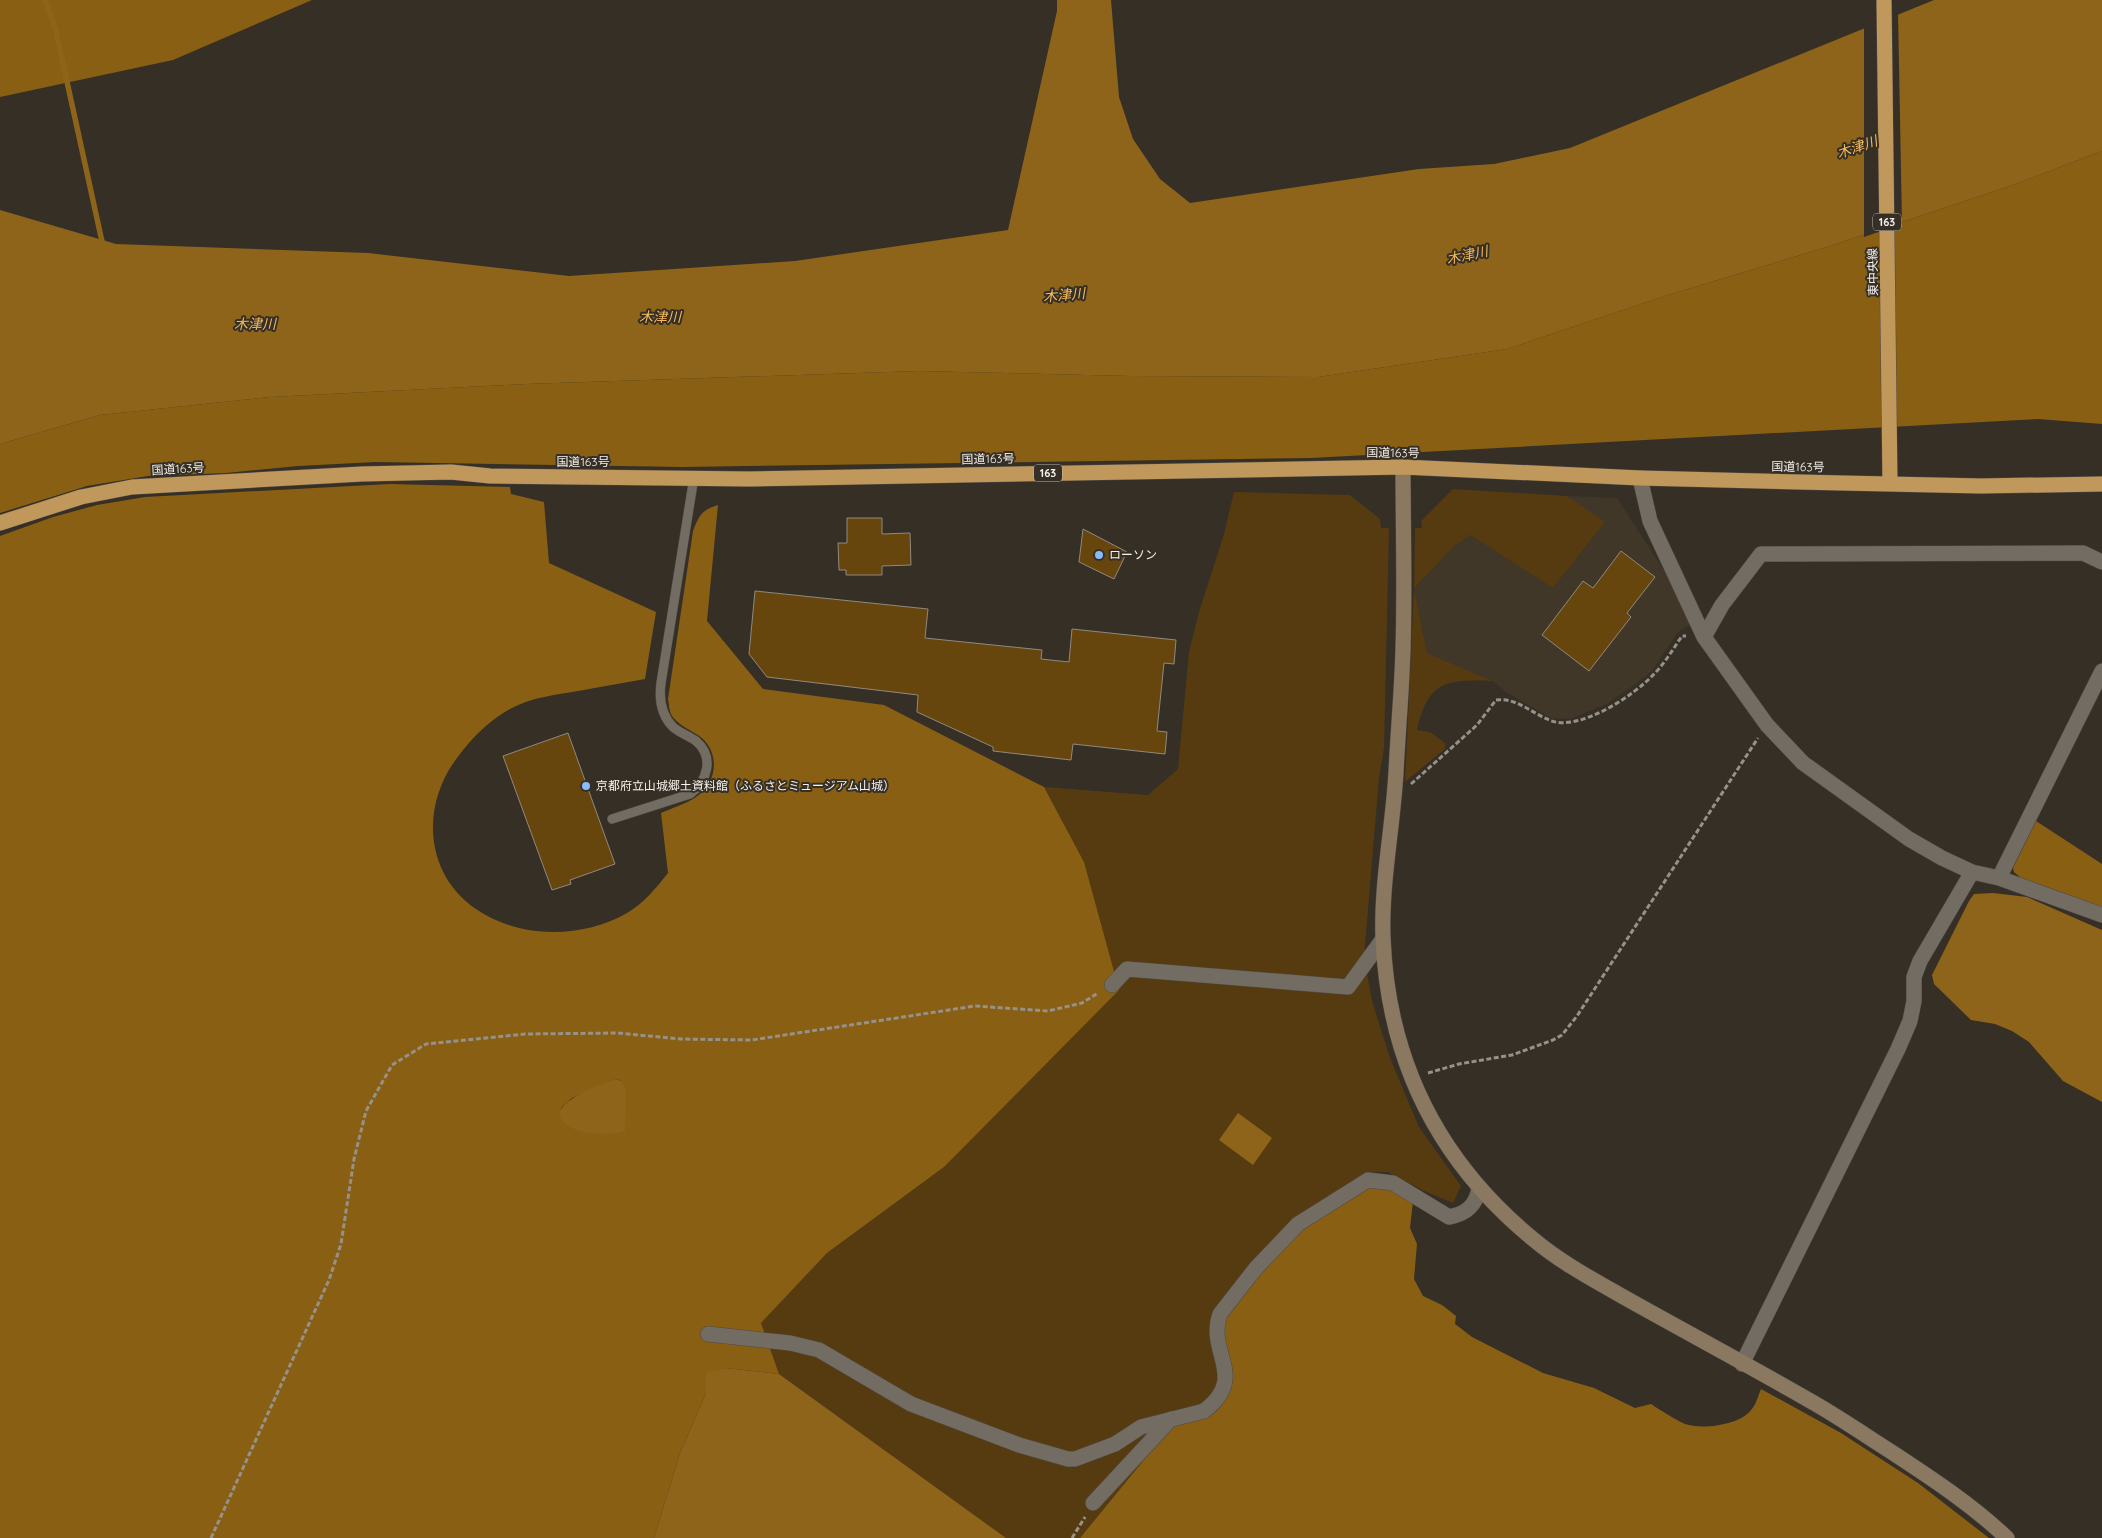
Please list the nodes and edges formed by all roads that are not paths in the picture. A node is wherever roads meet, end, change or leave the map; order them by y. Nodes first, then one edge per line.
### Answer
1 (1884, 0) edge
2 (1404, 467) junction
3 (694, 477) junction
4 (1640, 478) junction
5 (1890, 484) junction
6 (2102, 484) edge
7 (0, 523) edge
8 (2102, 562) edge
9 (1704, 637) junction
10 (2102, 671) edge
11 (612, 818) dead end
12 (1972, 872) junction
13 (2000, 878) junction
14 (2102, 915) edge
15 (1383, 939) junction
16 (1112, 985) road end
17 (1480, 1188) junction
18 (708, 1334) dead end
19 (1742, 1364) junction
20 (1172, 1418) junction
21 (1093, 1503) road end
22 (2006, 1538) edge

1 - 5 highway, 東中央線 / 163
2 - 3 highway, 国道163号 / 163
2 - 4 highway, 国道163号 / 163
2 - 15 street
3 - 7 highway, 国道163号 / 163
3 - 11 lane
4 - 5 highway, 国道163号 / 163
4 - 9 street
5 - 6 highway, 国道163号 / 163
8 - 9 street
9 - 12 street
10 - 13 street
12 - 13 street
12 - 19 street
13 - 14 street
15 - 16 street
15 - 17 street
17 - 19 street
17 - 20 street
18 - 20 street
19 - 22 street
20 - 21 street

